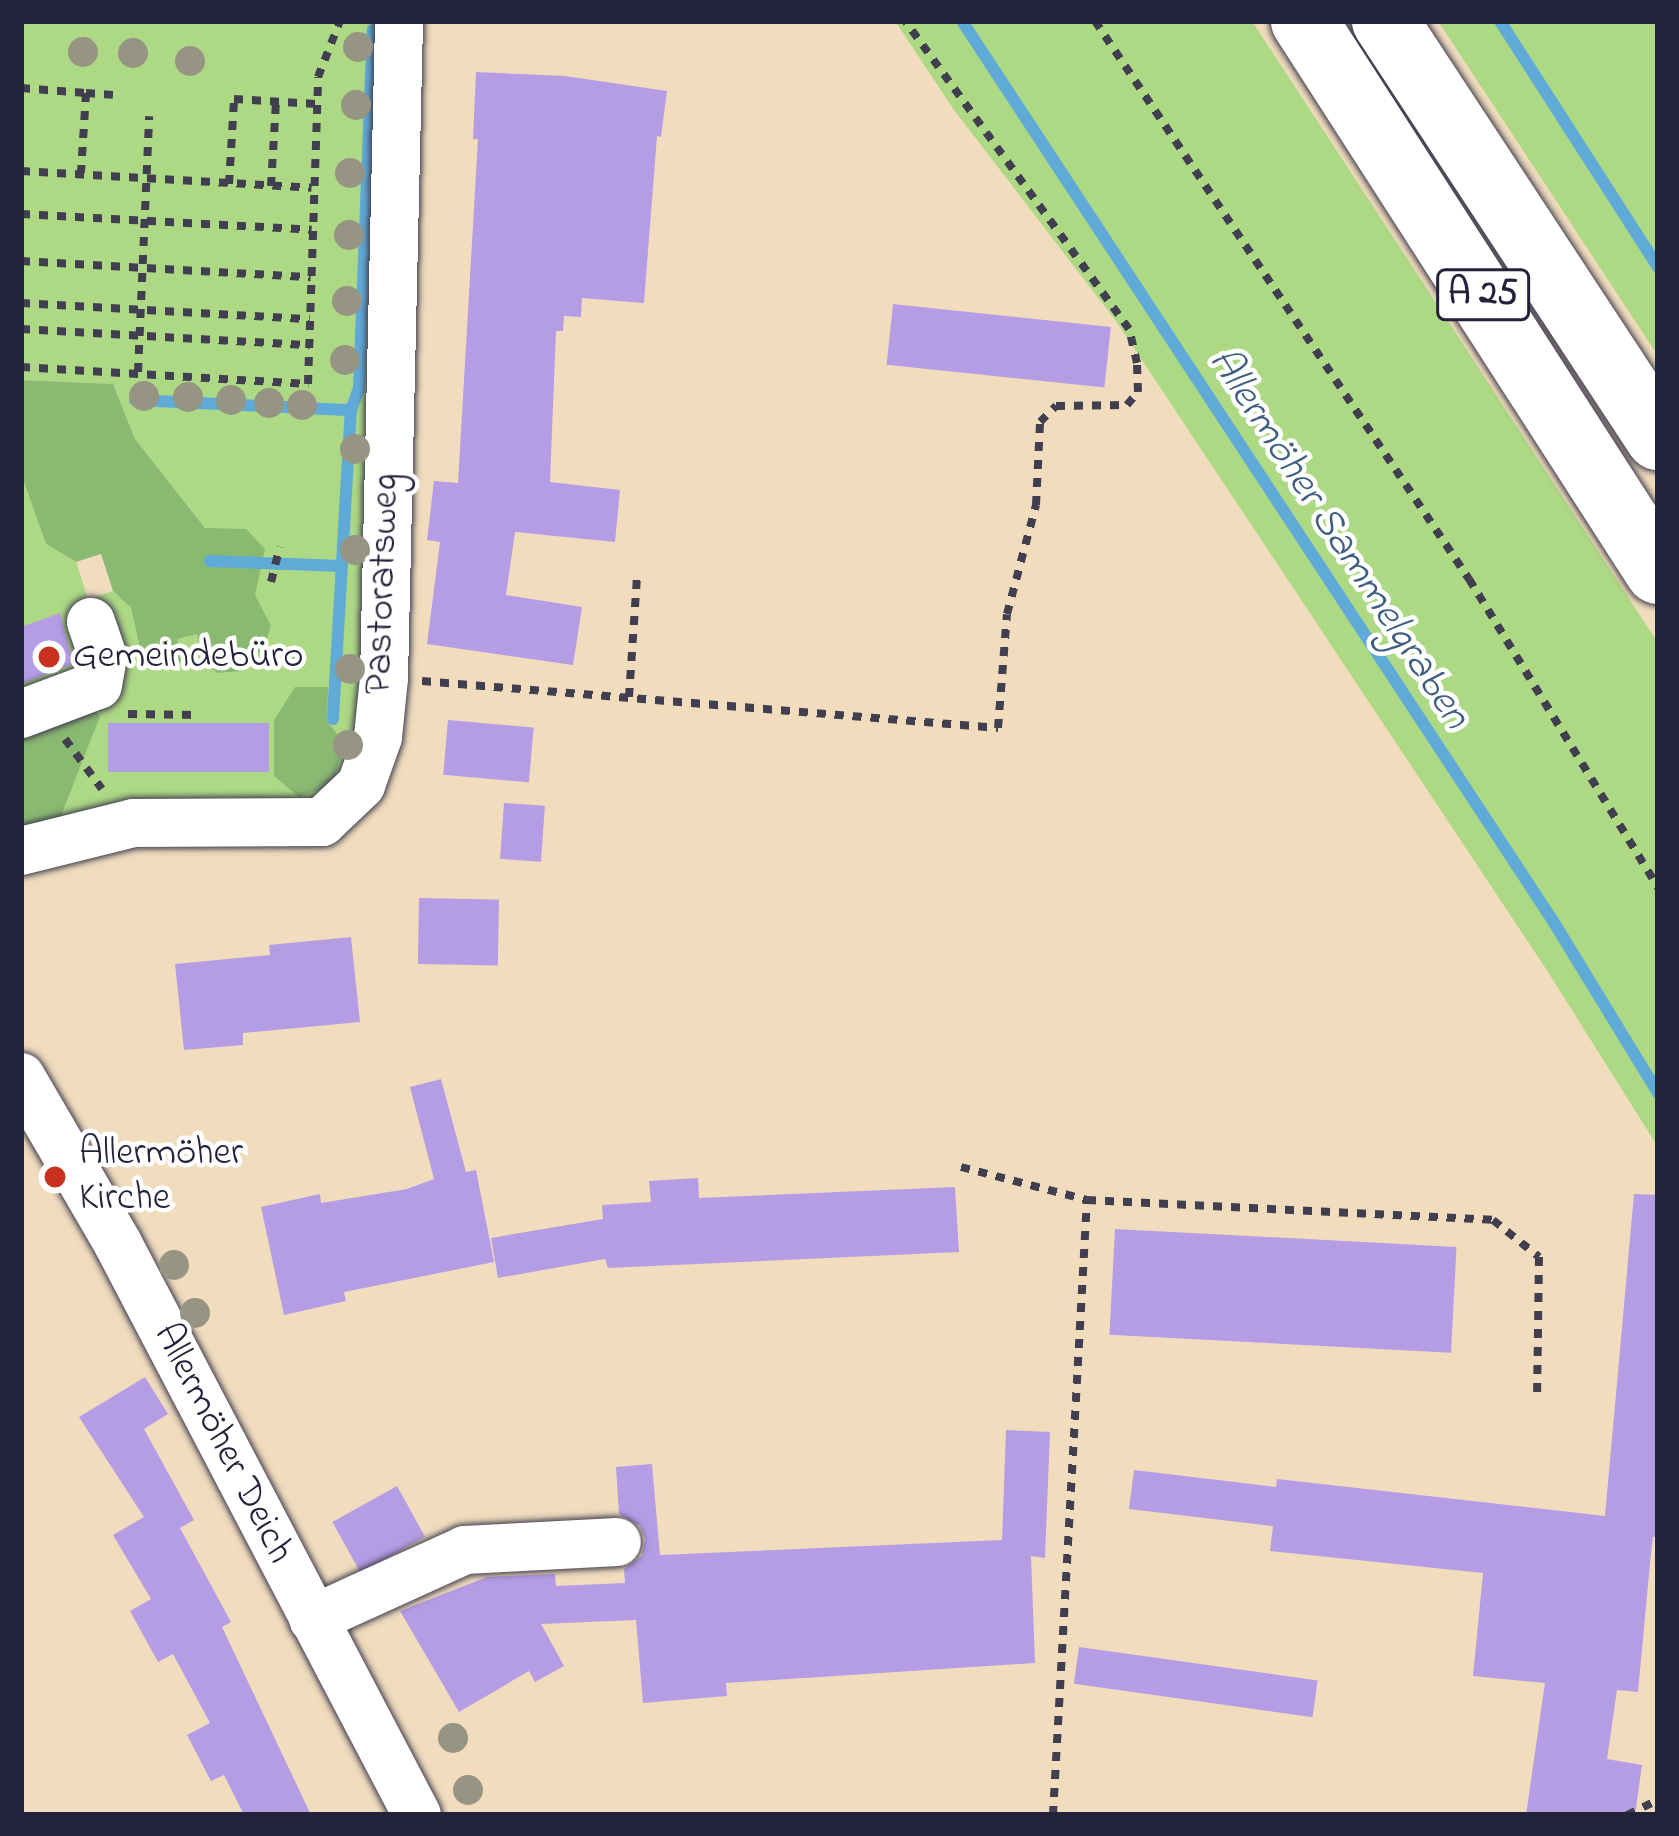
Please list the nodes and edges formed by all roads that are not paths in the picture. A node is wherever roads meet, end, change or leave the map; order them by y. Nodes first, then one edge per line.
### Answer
1 (398, 21) edge
2 (1304, 21) edge
3 (1385, 21) edge
4 (1658, 436) edge
5 (1658, 571) edge
6 (91, 622) dead end
7 (31, 710) edge
8 (21, 851) edge
9 (21, 1077) edge
10 (617, 1542) dead end
11 (313, 1619) junction
12 (417, 1815) edge

1 - 8 street, Pastoratsweg
2 - 5 highway, A 25
3 - 4 highway, A 25
6 - 7 street
9 - 11 street, Allermöher Deich
10 - 11 street
11 - 12 street, Allermöher Deich

